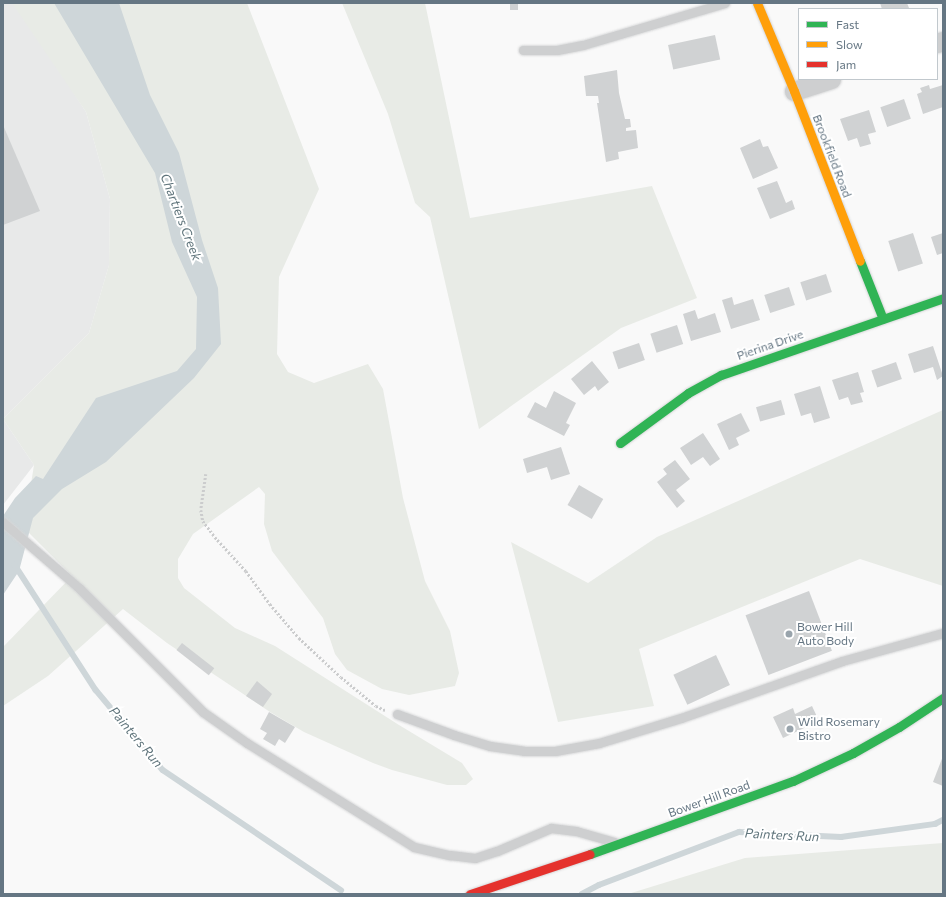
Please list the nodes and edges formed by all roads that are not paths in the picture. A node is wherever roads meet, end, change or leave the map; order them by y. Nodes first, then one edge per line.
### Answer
1 (725, 3) edge
2 (757, 3) edge
3 (523, 50) dead end
4 (828, 80) edge
5 (794, 92) junction
6 (943, 298) edge
7 (883, 319) junction
8 (620, 443) dead end
9 (3, 522) edge
10 (943, 633) edge
11 (943, 698) edge
12 (397, 714) road end
13 (621, 844) junction
14 (470, 894) edge

1 - 3 lane
2 - 5 street, Brookfield Road
4 - 5 street
5 - 7 street, Brookfield Road
6 - 7 street, Pierina Drive
7 - 8 street, Pierina Drive
9 - 13 lane
10 - 12 lane
11 - 13 street, Bower Hill Road
13 - 14 street, Bower Hill Road

